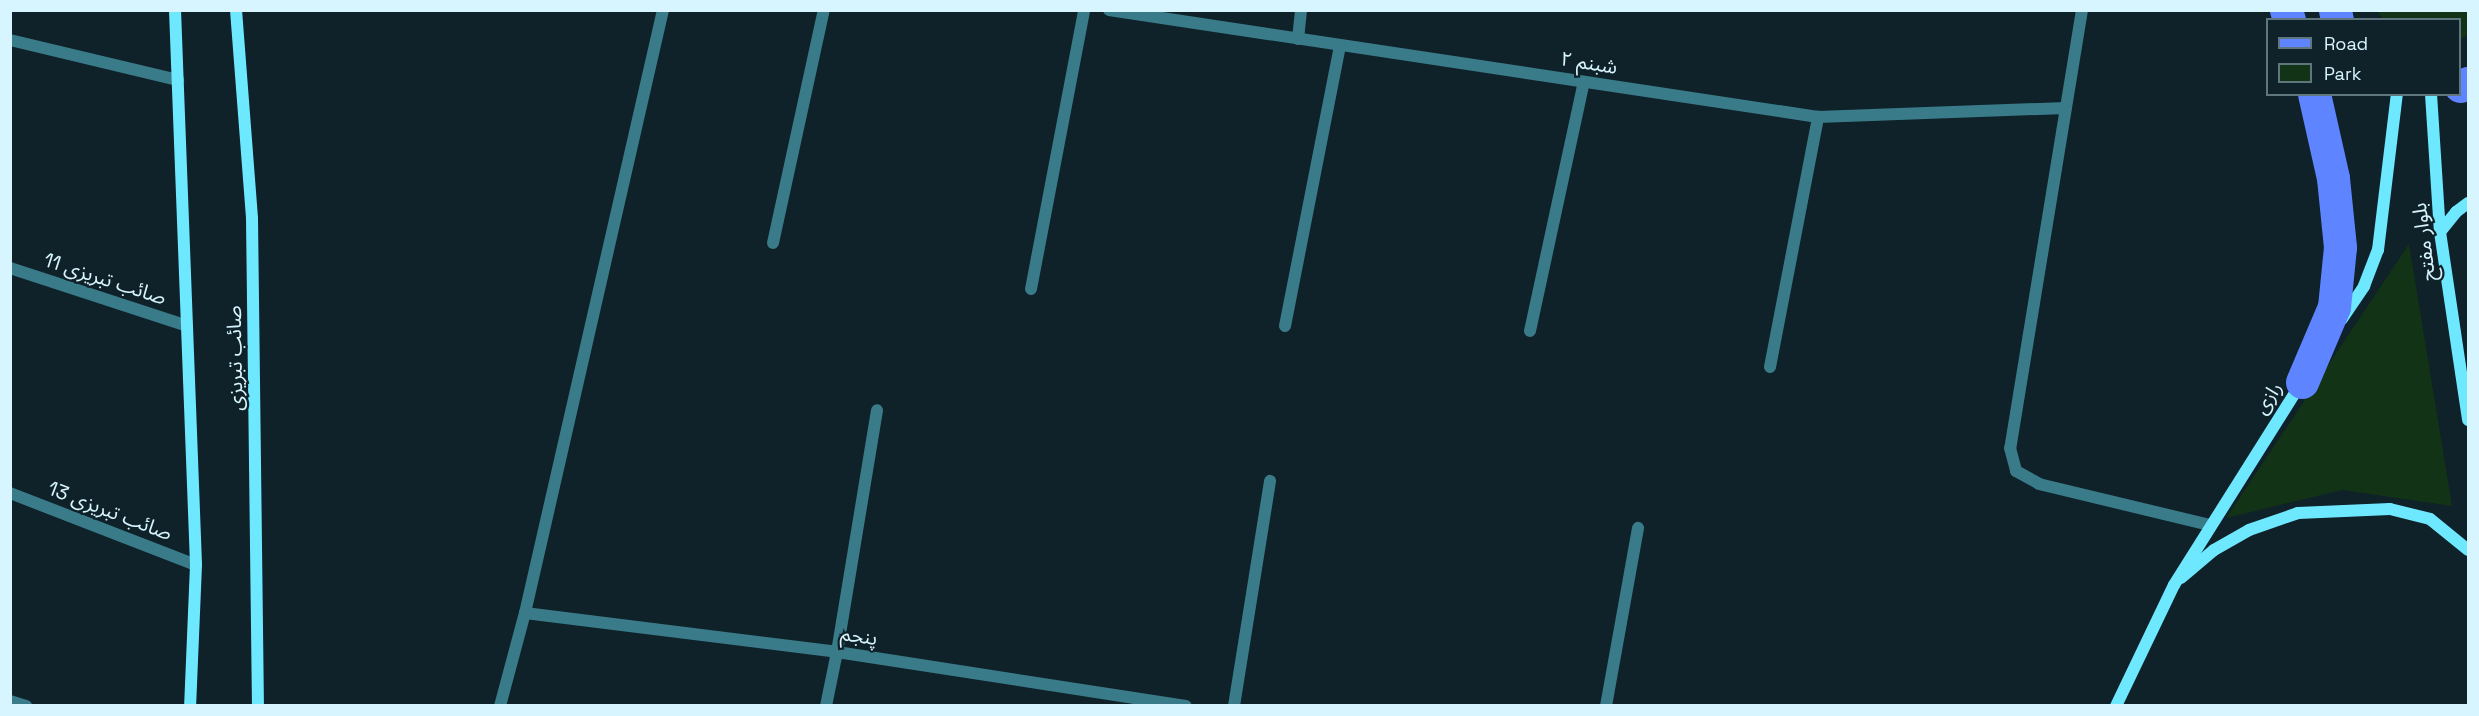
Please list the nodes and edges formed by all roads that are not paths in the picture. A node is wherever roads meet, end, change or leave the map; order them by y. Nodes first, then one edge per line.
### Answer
1 (175, 10) edge
2 (236, 10) edge
3 (663, 10) edge
4 (824, 10) edge
5 (1084, 10) edge
6 (1109, 10) edge
7 (1301, 10) edge
8 (2082, 10) edge
9 (1298, 39) junction
10 (10, 40) edge
11 (1340, 45) junction
12 (178, 80) junction
13 (1584, 82) junction
14 (2314, 96) edge
15 (2397, 96) edge
16 (2431, 96) edge
17 (2066, 108) junction
18 (1818, 117) junction
19 (2469, 204) edge
20 (2440, 232) junction
21 (773, 243) dead end
22 (10, 268) edge
23 (1031, 289) dead end
24 (187, 326) junction
25 (1285, 326) dead end
26 (1530, 331) dead end
27 (1770, 367) dead end
28 (2302, 382) junction
29 (877, 410) dead end
30 (2469, 420) edge
31 (1270, 482) dead end
32 (10, 493) edge
33 (2210, 525) junction
34 (1638, 528) dead end
35 (2469, 550) edge
36 (196, 565) junction
37 (2174, 585) junction
38 (525, 612) junction
39 (837, 652) junction
40 (10, 701) edge
41 (26, 705) edge
42 (190, 705) edge
43 (258, 705) edge
44 (500, 705) edge
45 (826, 705) edge
46 (1186, 705) edge
47 (1234, 705) edge
48 (1606, 705) edge
49 (2116, 705) edge

1 - 12 street
2 - 43 street, صائب تبریزی
3 - 38 street
4 - 21 street
5 - 23 street
6 - 9 street, شبنم ۲
7 - 9 street
8 - 17 street
9 - 11 street, شبنم ۲
10 - 12 street
11 - 13 street, شبنم ۲
11 - 25 street
12 - 24 street
13 - 18 street, شبنم ۲
13 - 26 street
14 - 28 main road
15 - 28 street, رازی
16 - 20 street, بلوار مفتح
17 - 18 street, شبنم ۲
17 - 33 street
18 - 27 street
19 - 20 street
20 - 30 street, بلوار مفتح
22 - 24 street, صائب تبریزی 11
24 - 36 street
28 - 33 street, رازی
29 - 39 street
31 - 47 street
32 - 36 street, صائب تبریزی 13
33 - 37 street, رازی
34 - 48 street
35 - 37 street
36 - 42 street
37 - 49 street, رازی
38 - 39 street, پنجم
38 - 44 street
39 - 45 street
39 - 46 street, پنجم
40 - 41 street

